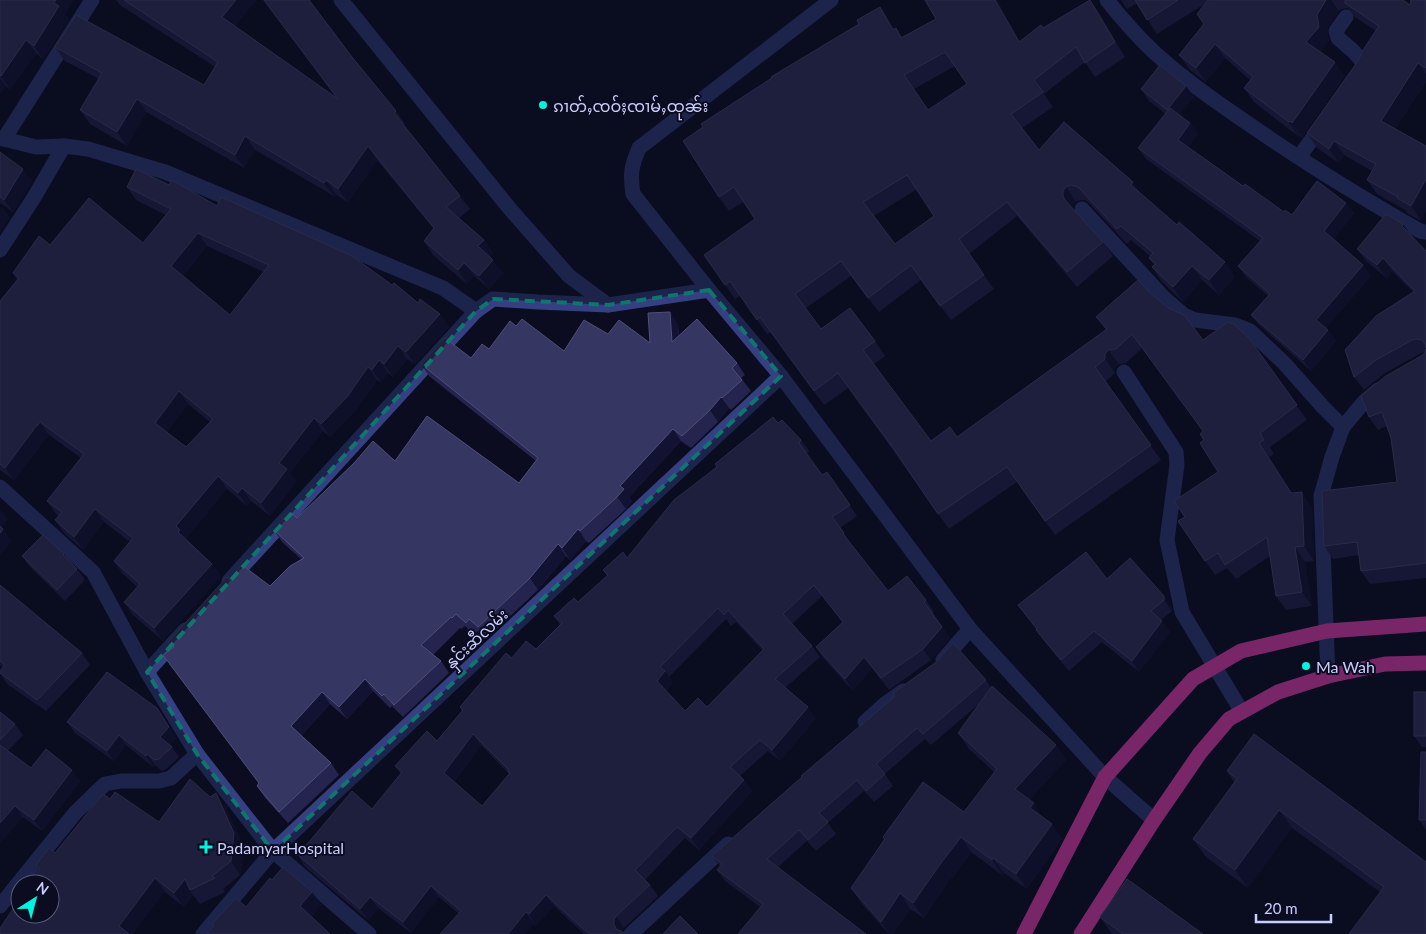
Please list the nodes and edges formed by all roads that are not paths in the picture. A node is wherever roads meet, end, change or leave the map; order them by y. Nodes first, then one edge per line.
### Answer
1 (92, 0) edge
2 (341, 0) edge
3 (831, 0) edge
4 (1107, 0) edge
5 (1346, 18) edge
6 (1350, 86) edge
7 (1333, 110) edge
8 (2, 138) edge
9 (64, 146) junction
10 (1298, 157) junction
11 (1082, 209) edge
12 (1426, 232) edge
13 (0, 250) edge
14 (709, 290) junction
15 (608, 305) junction
16 (476, 311) junction
17 (1124, 372) dead end
18 (781, 376) junction
19 (1390, 381) edge
20 (1343, 427) junction
21 (0, 487) edge
22 (220, 591) edge
23 (194, 621) edge
24 (1426, 624) edge
25 (970, 629) junction
26 (1327, 631) junction
27 (1426, 663) edge
28 (1214, 667) junction
29 (146, 672) junction
30 (930, 672) edge
31 (1328, 676) junction
32 (915, 683) edge
33 (1242, 712) junction
34 (856, 730) edge
35 (197, 754) junction
36 (1105, 777) junction
37 (1154, 820) junction
38 (741, 832) edge
39 (273, 851) junction
40 (0, 906) edge
41 (203, 934) edge
42 (369, 934) edge
43 (631, 934) edge
44 (1024, 934) edge
45 (1081, 934) edge

1 - 8 street
2 - 15 street
3 - 14 street
4 - 10 street
5 - 6 street
7 - 10 street
8 - 9 street
9 - 13 street
9 - 16 street
10 - 12 street
11 - 20 street
14 - 15 street
14 - 18 street
15 - 16 street
16 - 22 street
17 - 28 street
18 - 25 street
18 - 39 street, နှင်းဆီလမ်း
19 - 20 street
20 - 26 street
21 - 29 street
23 - 29 street
24 - 26 highway
25 - 30 street
25 - 36 street
26 - 28 highway
26 - 31 street
27 - 31 highway
28 - 33 street
28 - 36 highway
29 - 35 street
31 - 33 highway
32 - 34 street
33 - 37 highway
35 - 39 street
35 - 40 street
36 - 37 street
36 - 44 highway
37 - 45 highway
38 - 43 street
39 - 41 street, နှင်းဆီလမ်း
39 - 42 street

